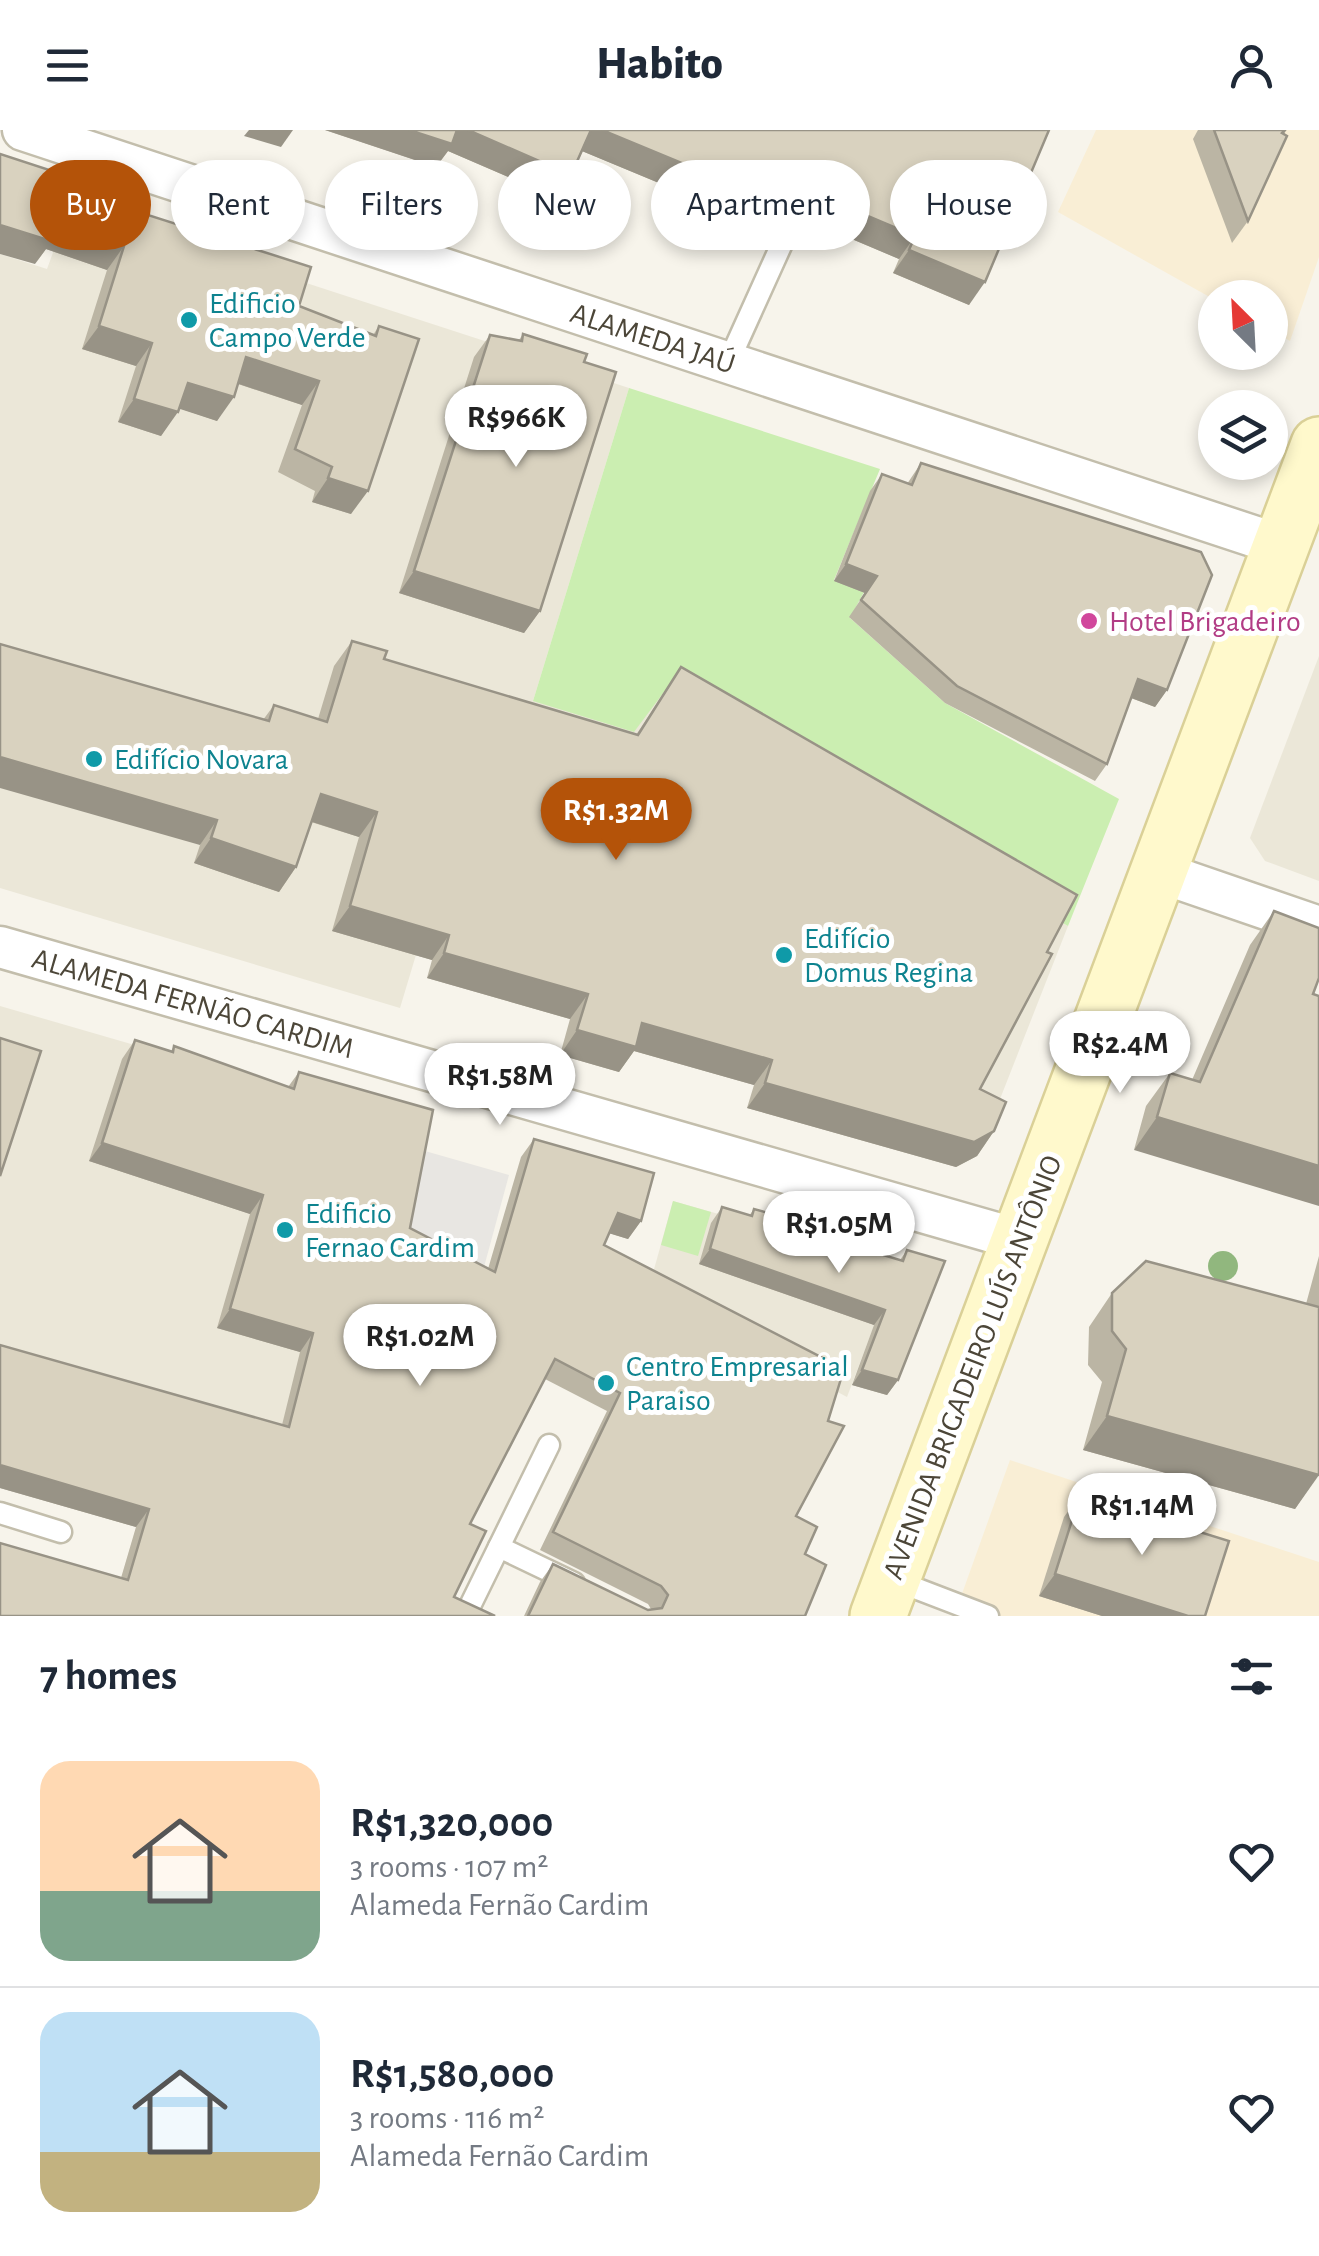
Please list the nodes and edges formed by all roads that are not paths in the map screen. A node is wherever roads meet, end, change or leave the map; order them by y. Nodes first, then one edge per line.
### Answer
1 (23, 130) edge
2 (779, 250) edge
3 (728, 363) junction
4 (1319, 445) edge
5 (1283, 546) junction
6 (1159, 872) junction
7 (1319, 927) edge
8 (0, 947) edge
9 (1020, 1240) junction
10 (549, 1445) dead end
11 (0, 1513) edge
12 (61, 1532) dead end
13 (499, 1546) junction
14 (596, 1594) edge
15 (885, 1598) edge
16 (468, 1610) edge
17 (988, 1616) edge

1 - 3 street, ALAMEDA JAÚ
2 - 3 lane
3 - 5 street, ALAMEDA JAÚ
4 - 5 main road, AVENIDA BRIGADEIRO LUÍS ANTÔNIO
5 - 6 main road, AVENIDA BRIGADEIRO LUÍS ANTÔNIO
6 - 7 street
6 - 9 main road, AVENIDA BRIGADEIRO LUÍS ANTÔNIO
8 - 9 street, ALAMEDA FERNÃO CARDIM
9 - 15 main road, AVENIDA BRIGADEIRO LUÍS ANTÔNIO
10 - 13 lane
11 - 12 lane
13 - 14 lane
13 - 16 lane
15 - 17 lane

